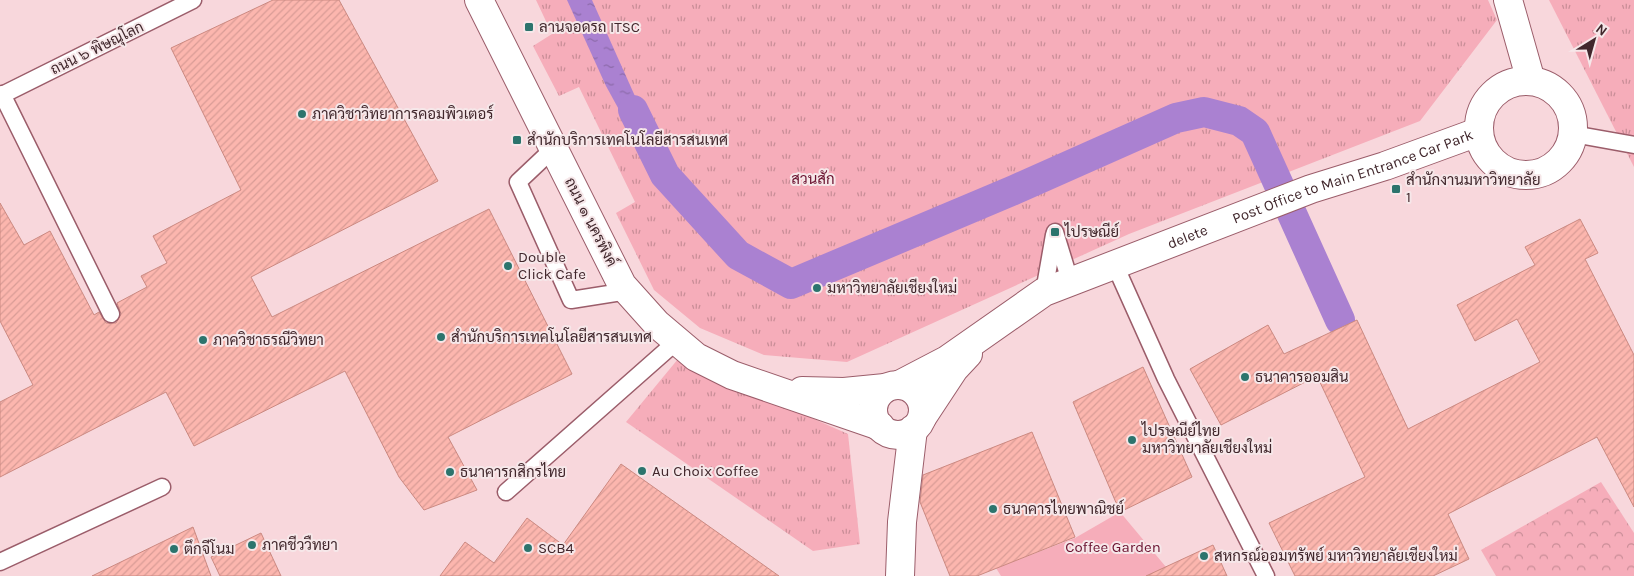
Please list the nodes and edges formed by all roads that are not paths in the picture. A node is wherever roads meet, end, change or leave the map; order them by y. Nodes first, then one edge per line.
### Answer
1 (193, 0) edge
2 (479, 0) edge
3 (1508, 0) edge
4 (1531, 81) junction
5 (1, 95) edge
6 (1478, 132) junction
7 (1573, 134) junction
8 (1634, 145) edge
9 (554, 148) junction
10 (1114, 263) junction
11 (1070, 281) junction
12 (628, 291) junction
13 (1044, 292) junction
14 (111, 314) dead end
15 (992, 329) junction
16 (677, 341) junction
17 (766, 385) junction
18 (893, 386) junction
19 (901, 426) junction
20 (162, 487) dead end
21 (506, 492) dead end
22 (0, 562) edge
23 (900, 576) edge
24 (1266, 576) edge

1 - 5 lane, ถนน ๖ พิษณุโลก
2 - 9 street, ถนน ๑ นครพิงค์
3 - 4 street
4 - 6 lane, Post Office to Main Entrance Car Park
4 - 7 lane
5 - 14 lane
6 - 7 street
6 - 10 lane, Post Office to Main Entrance Car Park
7 - 8 lane
9 - 12 street, ถนน ๑ นครพิงค์
9 - 12 lane
10 - 11 lane, Post Office to Main Entrance Car Park
10 - 24 lane
11 - 13 lane
11 - 13 lane
12 - 16 street, ถนน ๑ นครพิงค์
13 - 15 street
15 - 18 street
15 - 19 street
16 - 17 street, ถนน ๑ นครพิงค์
16 - 21 lane
17 - 18 street, ถนน ๑ นครพิงค์
17 - 19 street, ถนน ๑ นครพิงค์
18 - 19 street
18 - 19 street
19 - 23 street
20 - 22 lane

